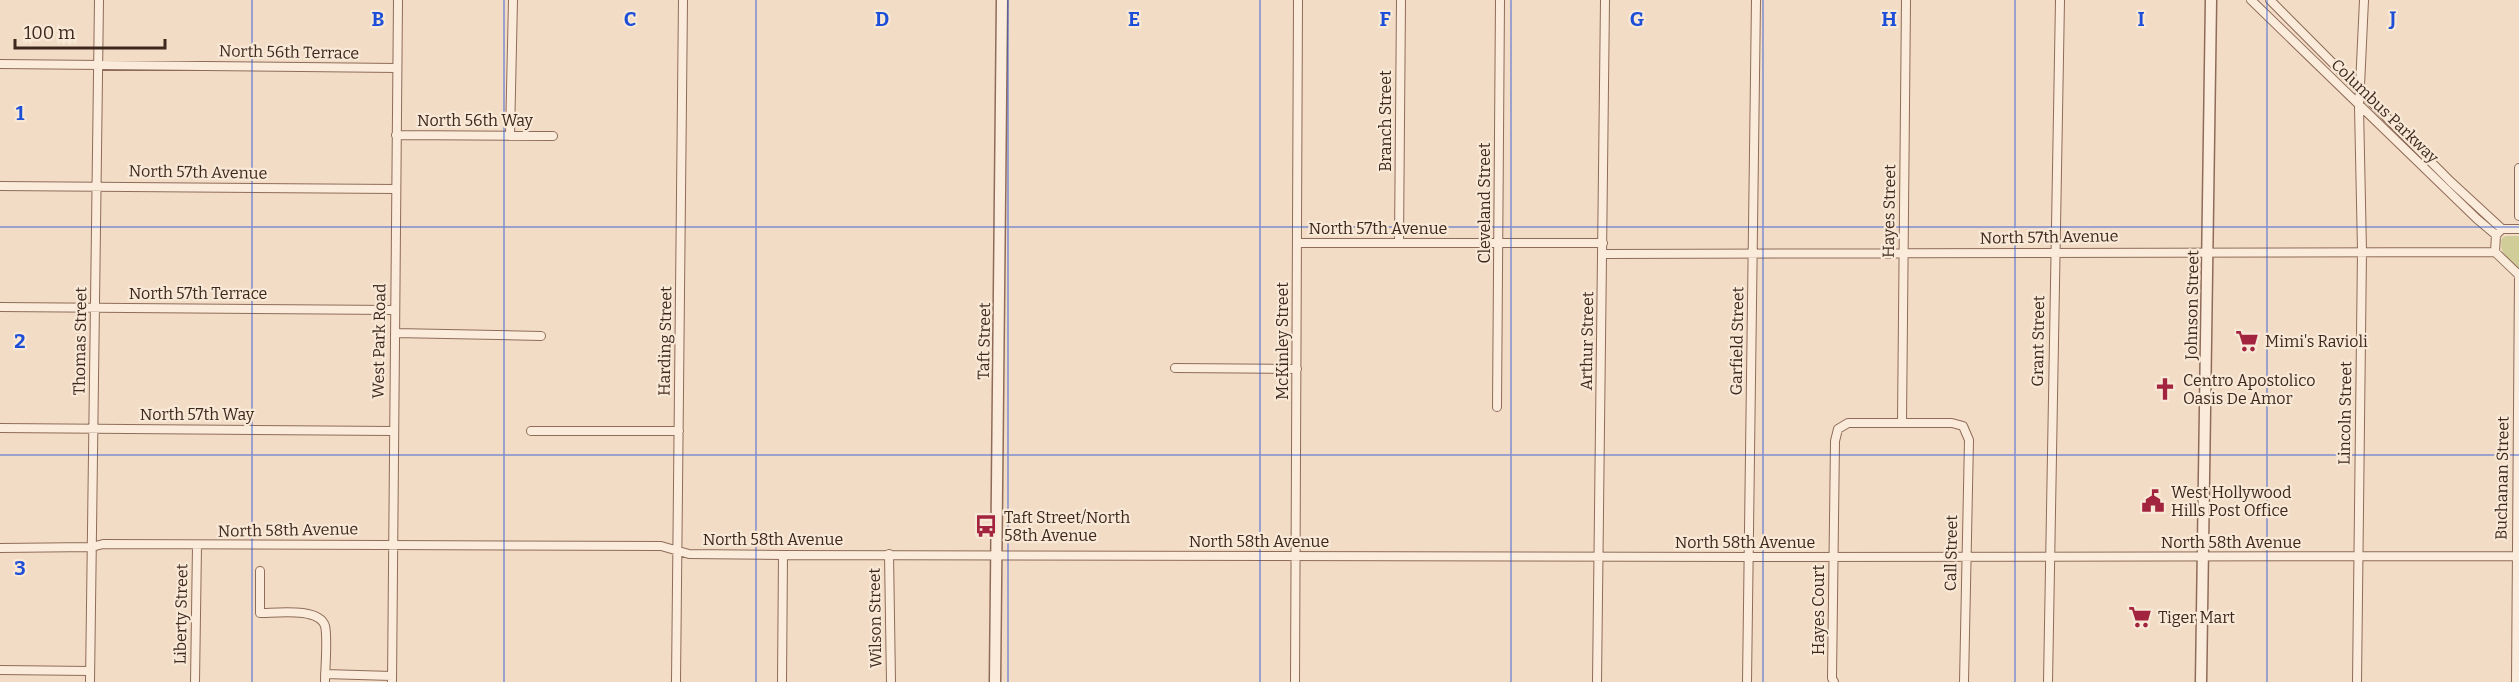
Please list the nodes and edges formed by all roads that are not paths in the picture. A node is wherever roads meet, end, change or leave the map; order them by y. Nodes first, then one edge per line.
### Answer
1 (99, 0) edge
2 (398, 0) edge
3 (513, 0) edge
4 (683, 0) edge
5 (1002, 0) edge
6 (1298, 0) edge
7 (1401, 0) edge
8 (1500, 0) edge
9 (1605, 0) edge
10 (1756, 0) edge
11 (1906, 0) edge
12 (2060, 0) edge
13 (2270, 0) edge
14 (2364, 0) edge
15 (2212, 2) edge
16 (2256, 2) edge
17 (0, 64) edge
18 (98, 64) junction
19 (397, 68) junction
20 (2360, 89) junction
21 (2359, 107) junction
22 (396, 135) junction
23 (510, 136) junction
24 (553, 136) dead end
25 (2519, 168) edge
26 (0, 186) edge
27 (97, 186) junction
28 (396, 189) junction
29 (2519, 216) edge
30 (2519, 229) edge
31 (2499, 232) junction
32 (1399, 242) junction
33 (1498, 242) junction
34 (1298, 243) junction
35 (1603, 243) junction
36 (2208, 251) junction
37 (2362, 251) junction
38 (2055, 252) junction
39 (2495, 252) junction
40 (1603, 254) junction
41 (1904, 254) junction
42 (1754, 255) junction
43 (2519, 275) edge
44 (0, 307) edge
45 (95, 308) junction
46 (395, 310) junction
47 (395, 333) junction
48 (541, 336) dead end
49 (1175, 368) dead end
50 (1297, 369) junction
51 (1497, 407) dead end
52 (1902, 423) junction
53 (0, 428) edge
54 (93, 428) junction
55 (393, 430) junction
56 (531, 431) dead end
57 (679, 431) junction
58 (393, 544) junction
59 (197, 546) junction
60 (0, 548) edge
61 (92, 548) junction
62 (678, 550) junction
63 (890, 554) junction
64 (997, 554) junction
65 (783, 555) junction
66 (1296, 556) junction
67 (1833, 556) junction
68 (2358, 556) junction
69 (2518, 556) edge
70 (1599, 557) junction
71 (1966, 557) junction
72 (2049, 557) junction
73 (2202, 557) junction
74 (1749, 558) junction
75 (260, 570) dead end
76 (0, 670) edge
77 (90, 671) junction
78 (325, 678) edge
79 (392, 679) edge
80 (90, 682) edge
81 (195, 682) edge
82 (676, 682) edge
83 (782, 682) edge
84 (891, 682) edge
85 (995, 682) edge
86 (1295, 682) edge
87 (1597, 682) edge
88 (1747, 682) edge
89 (1834, 682) edge
90 (1964, 682) edge
91 (2048, 682) edge
92 (2201, 682) edge
93 (2357, 682) edge
94 (2516, 682) edge

1 - 18 street, Thomas Street
2 - 19 street, West Park Road
3 - 23 street
4 - 57 street, Harding Street
5 - 64 street, Taft Street
6 - 34 street, McKinley Street
7 - 32 street, Branch Street
8 - 33 street, Cleveland Street
9 - 35 street, Arthur Street
10 - 42 street, Garfield Street
11 - 41 street, Hayes Street
12 - 38 street, Grant Street
13 - 20 street, Columbus Parkway
14 - 20 street, Lincoln Street
15 - 36 street, Johnson Street
16 - 21 street, Columbus Parkway
17 - 18 street, North 56th Terrace
18 - 19 street, North 56th Terrace
18 - 27 street, Thomas Street
19 - 22 street, West Park Road
20 - 21 street, Lincoln Street
20 - 31 street, Columbus Parkway
21 - 31 street, Columbus Parkway
21 - 37 street, Lincoln Street
22 - 23 street, North 56th Way
22 - 28 street, West Park Road
23 - 24 street, North 56th Way
25 - 29 street
26 - 27 street, North 57th Avenue
27 - 28 street, North 57th Avenue
27 - 45 street, Thomas Street
28 - 46 street, West Park Road
30 - 31 street
31 - 39 street
32 - 33 street, North 57th Avenue
32 - 34 street, North 57th Avenue
33 - 35 street, North 57th Avenue
33 - 51 street, Cleveland Street
34 - 50 street, McKinley Street
35 - 40 street, Arthur Street
36 - 37 street, North 57th Avenue
36 - 38 street, North 57th Avenue
36 - 73 street, Johnson Street
37 - 39 street, North 57th Avenue
37 - 68 street, Lincoln Street
38 - 41 street, North 57th Avenue
38 - 72 street, Grant Street
39 - 43 street
40 - 42 street, North 57th Avenue
40 - 70 street, Arthur Street
41 - 42 street, North 57th Avenue
41 - 52 street, Hayes Street
42 - 74 street, Garfield Street
43 - 69 street, Buchanan Street
44 - 45 street, North 57th Terrace
45 - 46 street, North 57th Terrace
45 - 54 street, Thomas Street
46 - 47 street, West Park Road
47 - 48 street
47 - 55 street, West Park Road
49 - 50 street
50 - 66 street, McKinley Street
52 - 67 street, Hayes Court
52 - 71 street, Call Street
53 - 54 street, North 57th Way
54 - 55 street, North 57th Way
54 - 61 street, Thomas Street
55 - 58 street, West Park Road
56 - 57 street
57 - 62 street, Harding Street
58 - 59 street, North 58th Avenue
58 - 62 street, North 58th Avenue
58 - 79 street, West Park Road
59 - 61 street, North 58th Avenue
59 - 81 street, Liberty Street
60 - 61 street, North 58th Avenue
61 - 77 street, Thomas Street
62 - 65 street, North 58th Avenue
62 - 82 street, Harding Street
63 - 64 street, North 58th Avenue
63 - 65 street, North 58th Avenue
63 - 84 street, Wilson Street
64 - 66 street, North 58th Avenue
64 - 85 street, Taft Street
65 - 83 street
66 - 70 street, North 58th Avenue
66 - 86 street, McKinley Street
67 - 71 street, North 58th Avenue
67 - 74 street, North 58th Avenue
67 - 89 street, Hayes Court
68 - 69 street, North 58th Avenue
68 - 73 street, North 58th Avenue
68 - 93 street, Lincoln Street
69 - 94 street, Buchanan Street
70 - 74 street, North 58th Avenue
70 - 87 street, Arthur Street
71 - 72 street, North 58th Avenue
71 - 90 street, Call Street
72 - 73 street, North 58th Avenue
72 - 91 street, Grant Street
73 - 92 street, Johnson Street
74 - 88 street, Garfield Street
75 - 78 street
76 - 77 street
77 - 80 street, Thomas Street
78 - 79 street

